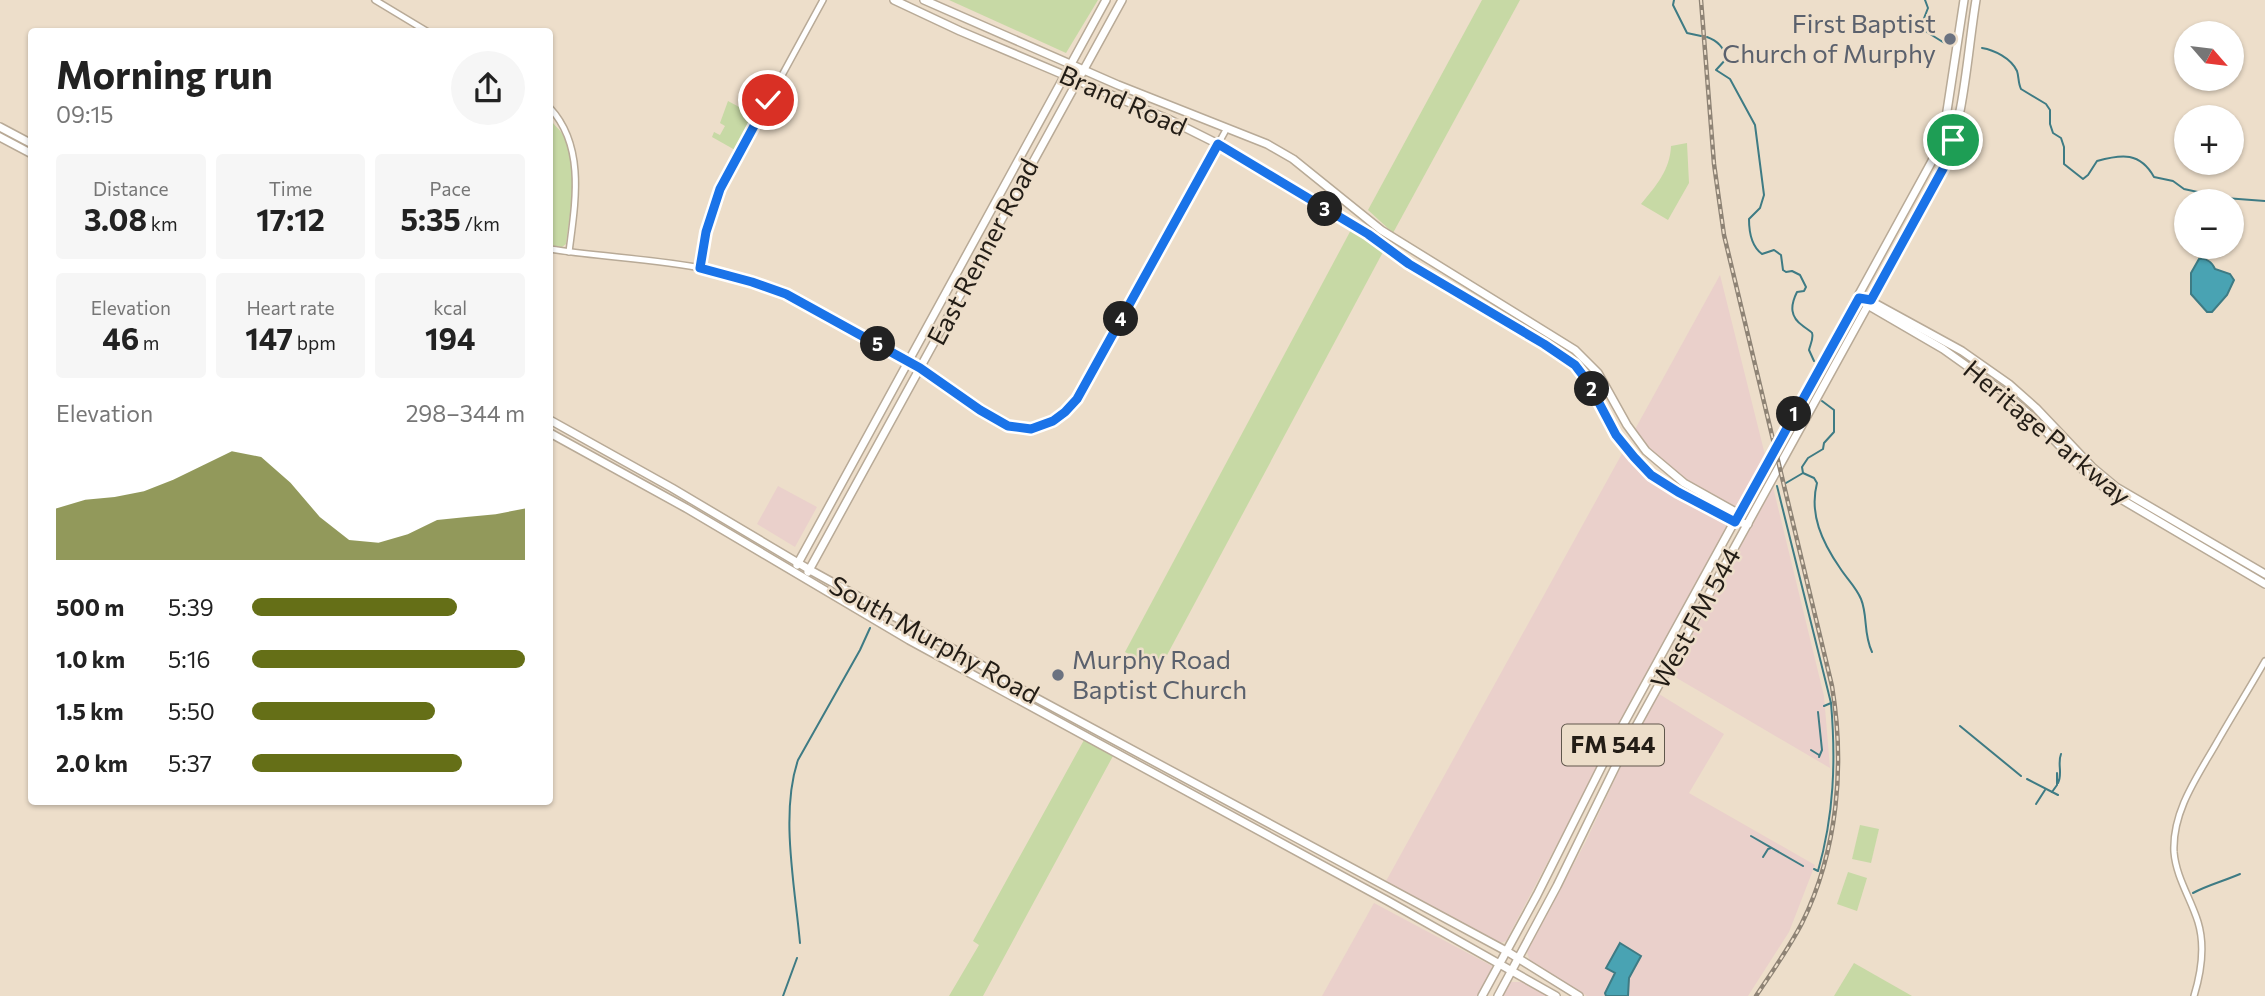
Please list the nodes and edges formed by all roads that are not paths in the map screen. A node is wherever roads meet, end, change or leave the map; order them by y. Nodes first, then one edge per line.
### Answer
1 (375, 0) edge
2 (823, 0) edge
3 (894, 0) edge
4 (924, 0) edge
5 (1106, 0) edge
6 (1122, 0) edge
7 (1964, 0) edge
8 (1976, 0) edge
9 (952, 13) junction
10 (947, 25) junction
11 (422, 28) edge
12 (1094, 49) junction
13 (1070, 64) junction
14 (1083, 70) junction
15 (1064, 75) junction
16 (1103, 78) junction
17 (1077, 80) junction
18 (553, 113) edge
19 (0, 127) edge
20 (1227, 128) junction
21 (0, 137) edge
22 (14, 139) junction
23 (28, 143) edge
24 (1218, 144) junction
25 (28, 151) edge
26 (553, 249) edge
27 (569, 252) junction
28 (700, 268) junction
29 (1859, 298) junction
30 (1869, 303) junction
31 (1945, 345) junction
32 (908, 360) junction
33 (920, 368) junction
34 (553, 422) edge
35 (553, 435) edge
36 (1684, 482) junction
37 (1678, 492) junction
38 (1740, 514) junction
39 (1735, 522) junction
40 (1748, 524) junction
41 (798, 563) junction
42 (810, 570) junction
43 (793, 572) junction
44 (2265, 574) edge
45 (804, 579) junction
46 (2265, 584) edge
47 (1681, 621) junction
48 (1692, 627) junction
49 (2265, 661) edge
50 (1012, 684) junction
51 (1644, 688) junction
52 (1654, 693) junction
53 (1007, 694) junction
54 (1584, 803) junction
55 (1594, 808) junction
56 (1413, 902) junction
57 (1407, 912) junction
58 (1455, 924) junction
59 (1449, 935) junction
60 (1508, 953) junction
61 (1519, 959) junction
62 (1501, 964) junction
63 (1512, 970) junction
64 (1482, 996) edge
65 (1497, 996) edge
66 (1556, 996) edge
67 (1579, 996) edge
68 (2194, 996) edge

1 - 11 street
2 - 28 street
3 - 10 main road, Brand Road
4 - 9 main road, Brand Road
5 - 13 main road, East Renner Road
6 - 12 main road, East Renner Road
7 - 29 main road, West FM 544
8 - 30 main road, West FM 544
9 - 10 main road
9 - 13 main road, Brand Road
10 - 15 main road, Brand Road
12 - 14 main road, East Renner Road
12 - 16 main road
13 - 14 main road, Brand Road
13 - 15 main road, East Renner Road
14 - 16 main road, Brand Road
14 - 17 main road, East Renner Road
15 - 17 main road, Brand Road
15 - 32 main road, East Renner Road
16 - 20 main road, Brand Road
17 - 24 main road, Brand Road
17 - 33 main road, East Renner Road
18 - 27 street
19 - 22 main road
20 - 24 street
20 - 36 main road, Brand Road
21 - 22 main road
22 - 23 main road
22 - 25 main road
24 - 33 street
24 - 37 main road, Brand Road
26 - 27 street
27 - 28 street
28 - 32 street
29 - 30 main road, Heritage Parkway
29 - 38 main road, West FM 544 / FM 544
30 - 31 main road, Heritage Parkway
30 - 40 main road, West FM 544 / FM 544
31 - 44 main road, Heritage Parkway
31 - 46 main road, Heritage Parkway
32 - 33 street
32 - 41 main road, East Renner Road
33 - 42 main road, East Renner Road
34 - 41 main road, South Murphy Road
35 - 43 main road, South Murphy Road
36 - 37 main road
36 - 38 main road, Brand Road
37 - 39 main road, Brand Road
38 - 39 main road, West FM 544 / FM 544
38 - 40 main road, Brand Road
39 - 40 main road, Brand Road
39 - 47 main road, West FM 544 / FM 544
40 - 48 main road, West FM 544 / FM 544
41 - 42 main road, South Murphy Road
41 - 43 main road, East Renner Road
42 - 45 main road, East Renner Road
42 - 50 main road, South Murphy Road
43 - 45 main road, South Murphy Road
45 - 53 main road, South Murphy Road
47 - 48 main road
47 - 51 main road, West FM 544 / FM 544
48 - 52 main road, West FM 544 / FM 544
49 - 68 street
50 - 53 main road
50 - 56 main road, South Murphy Road
51 - 52 main road
51 - 54 main road, West FM 544 / FM 544
52 - 55 main road, West FM 544 / FM 544
53 - 57 main road, South Murphy Road
54 - 55 main road
54 - 60 main road, West FM 544 / FM 544
55 - 61 main road, West FM 544 / FM 544
56 - 57 main road
56 - 58 main road, South Murphy Road
57 - 59 main road, South Murphy Road
58 - 59 main road
58 - 60 main road, South Murphy Road
59 - 62 main road, South Murphy Road
60 - 61 main road, South Murphy Road
60 - 62 main road, FM 544
61 - 63 main road, West FM 544 / FM 544
61 - 67 main road, South Murphy Road
62 - 63 main road, South Murphy Road
62 - 64 main road, FM 544
63 - 65 main road, FM 544
63 - 66 main road, South Murphy Road

